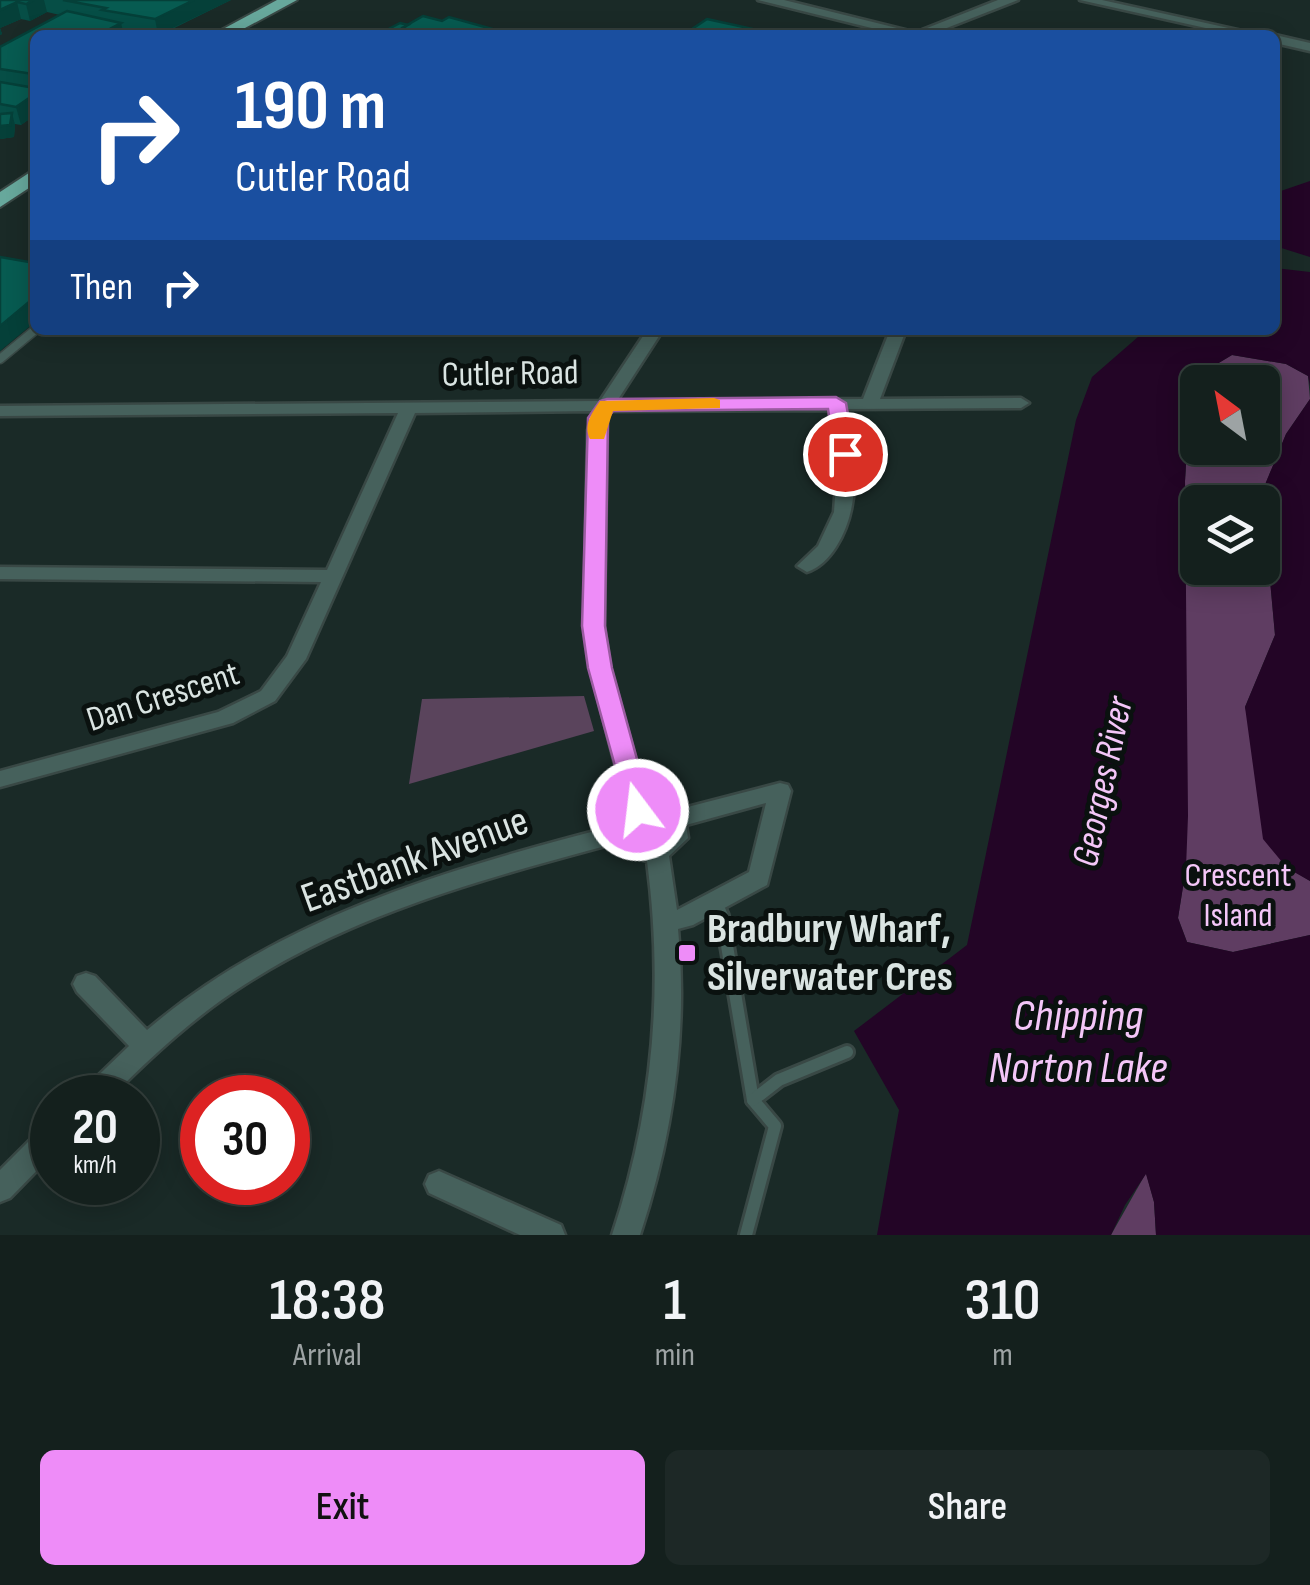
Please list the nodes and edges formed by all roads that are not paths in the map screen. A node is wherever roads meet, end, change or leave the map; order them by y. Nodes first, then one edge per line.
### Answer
1 (765, 0) edge
2 (1012, 0) edge
3 (1086, 0) edge
4 (295, 4) edge
5 (232, 30) edge
6 (256, 30) edge
7 (892, 30) edge
8 (937, 30) edge
9 (1230, 30) edge
10 (1280, 41) edge
11 (1310, 47) edge
12 (30, 157) edge
13 (0, 178) edge
14 (30, 180) edge
15 (0, 201) edge
16 (30, 334) edge
17 (653, 335) edge
18 (896, 335) edge
19 (0, 359) edge
20 (870, 402) junction
21 (1021, 402) dead end
22 (836, 403) junction
23 (607, 405) junction
24 (409, 408) junction
25 (0, 411) edge
26 (807, 566) dead end
27 (0, 572) edge
28 (335, 576) junction
29 (0, 779) edge
30 (638, 810) junction
31 (674, 819) junction
32 (620, 833) junction
33 (657, 852) junction
34 (716, 902) junction
35 (665, 922) junction
36 (86, 984) dead end
37 (145, 1045) junction
38 (847, 1052) dead end
39 (115, 1075) edge
40 (753, 1100) junction
41 (30, 1159) edge
42 (439, 1184) dead end
43 (0, 1189) edge
44 (551, 1235) edge
45 (626, 1235) edge
46 (746, 1235) edge

1 - 7 street
2 - 8 street
3 - 9 street
4 - 5 highway
4 - 6 highway
10 - 11 street
12 - 13 highway
14 - 15 highway
16 - 19 lane
17 - 23 street
18 - 20 street
20 - 21 street, Cutler Road
20 - 22 street, Cutler Road
22 - 23 street, Cutler Road
22 - 26 street
23 - 24 street, Cutler Road
23 - 30 street
24 - 25 street, Cutler Road
24 - 28 street, Dan Crescent
27 - 28 street
28 - 29 street, Dan Crescent
30 - 31 street
30 - 32 street
31 - 33 street
31 - 34 street
32 - 33 street
32 - 37 street, Eastbank Avenue
33 - 35 street
34 - 35 street
34 - 40 lane
35 - 45 street
36 - 37 street
37 - 39 street, Eastbank Avenue
38 - 40 lane
40 - 46 lane
41 - 43 street
42 - 44 street

